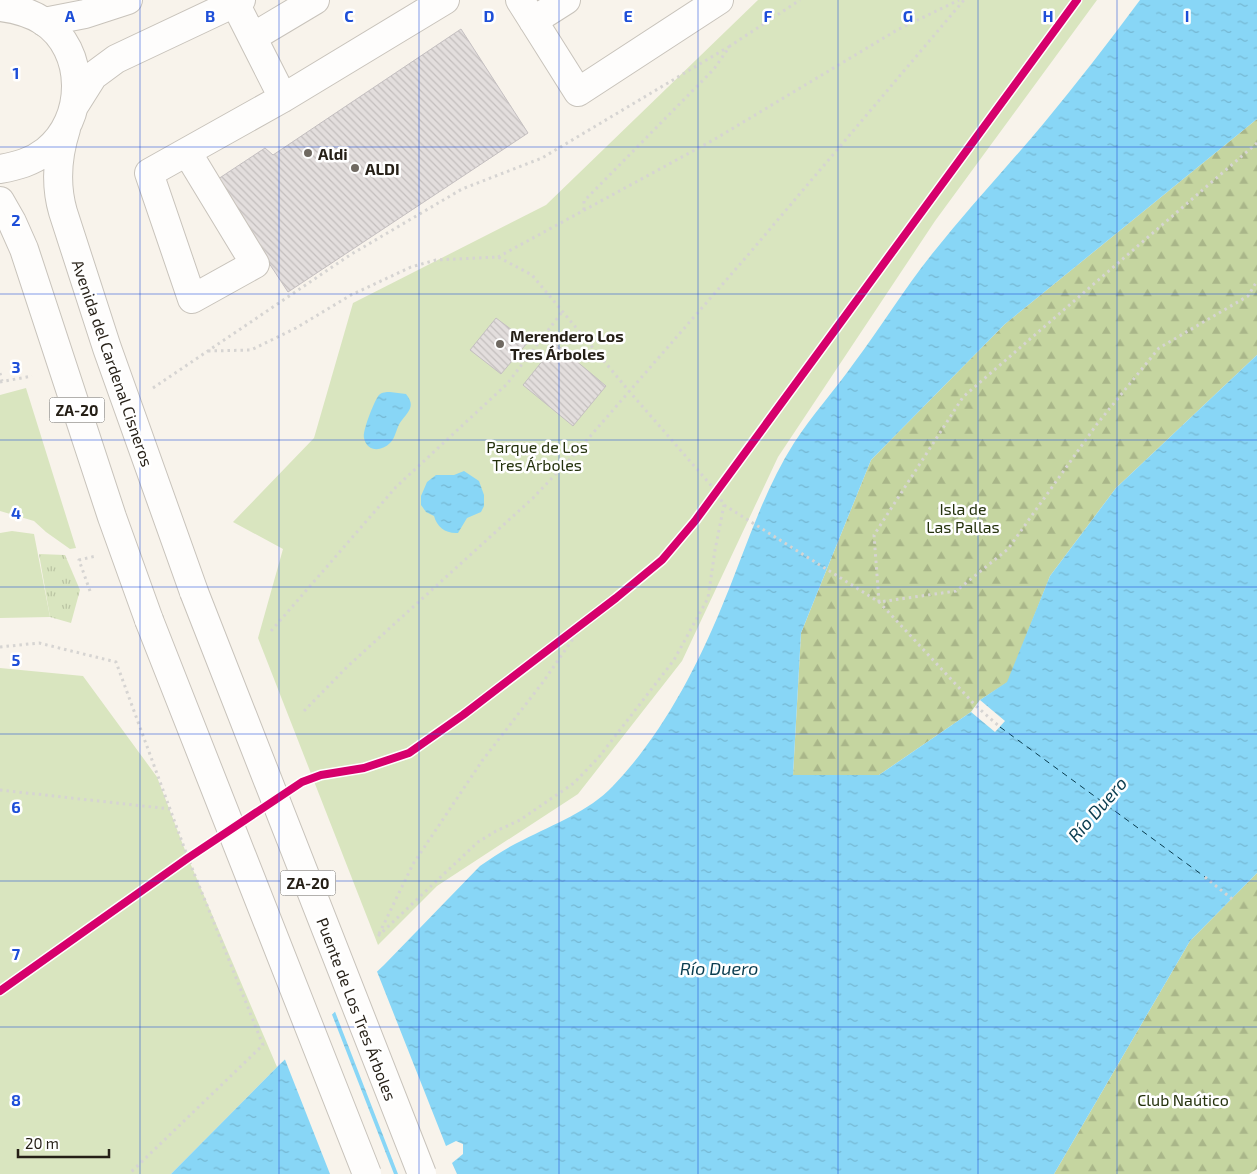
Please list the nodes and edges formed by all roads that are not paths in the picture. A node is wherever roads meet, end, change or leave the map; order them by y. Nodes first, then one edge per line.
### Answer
1 (128, 0) edge
2 (315, 0) edge
3 (445, 0) edge
4 (566, 0) edge
5 (719, 0) edge
6 (238, 1) edge
7 (19, 10) edge
8 (526, 11) edge
9 (253, 37) junction
10 (283, 98) junction
11 (76, 103) junction
12 (66, 129) junction
13 (187, 152) junction
14 (0, 169) edge
15 (0, 201) edge
16 (194, 592) joint
17 (367, 1174) edge
18 (422, 1174) edge

1 - 7 main road
2 - 9 main road
3 - 10 main road
4 - 8 main road
5 - 8 main road
6 - 9 main road
6 - 11 main road
7 - 11 main road
9 - 10 main road
10 - 13 main road
11 - 12 main road
12 - 14 main road
12 - 16 main road, Avenida del Cardenal Cisneros / ZA-20
13 - 13 main road
15 - 17 main road, ZA-20, bridge
16 - 18 main road, Puente de Los Tres Árboles / ZA-20, bridge

